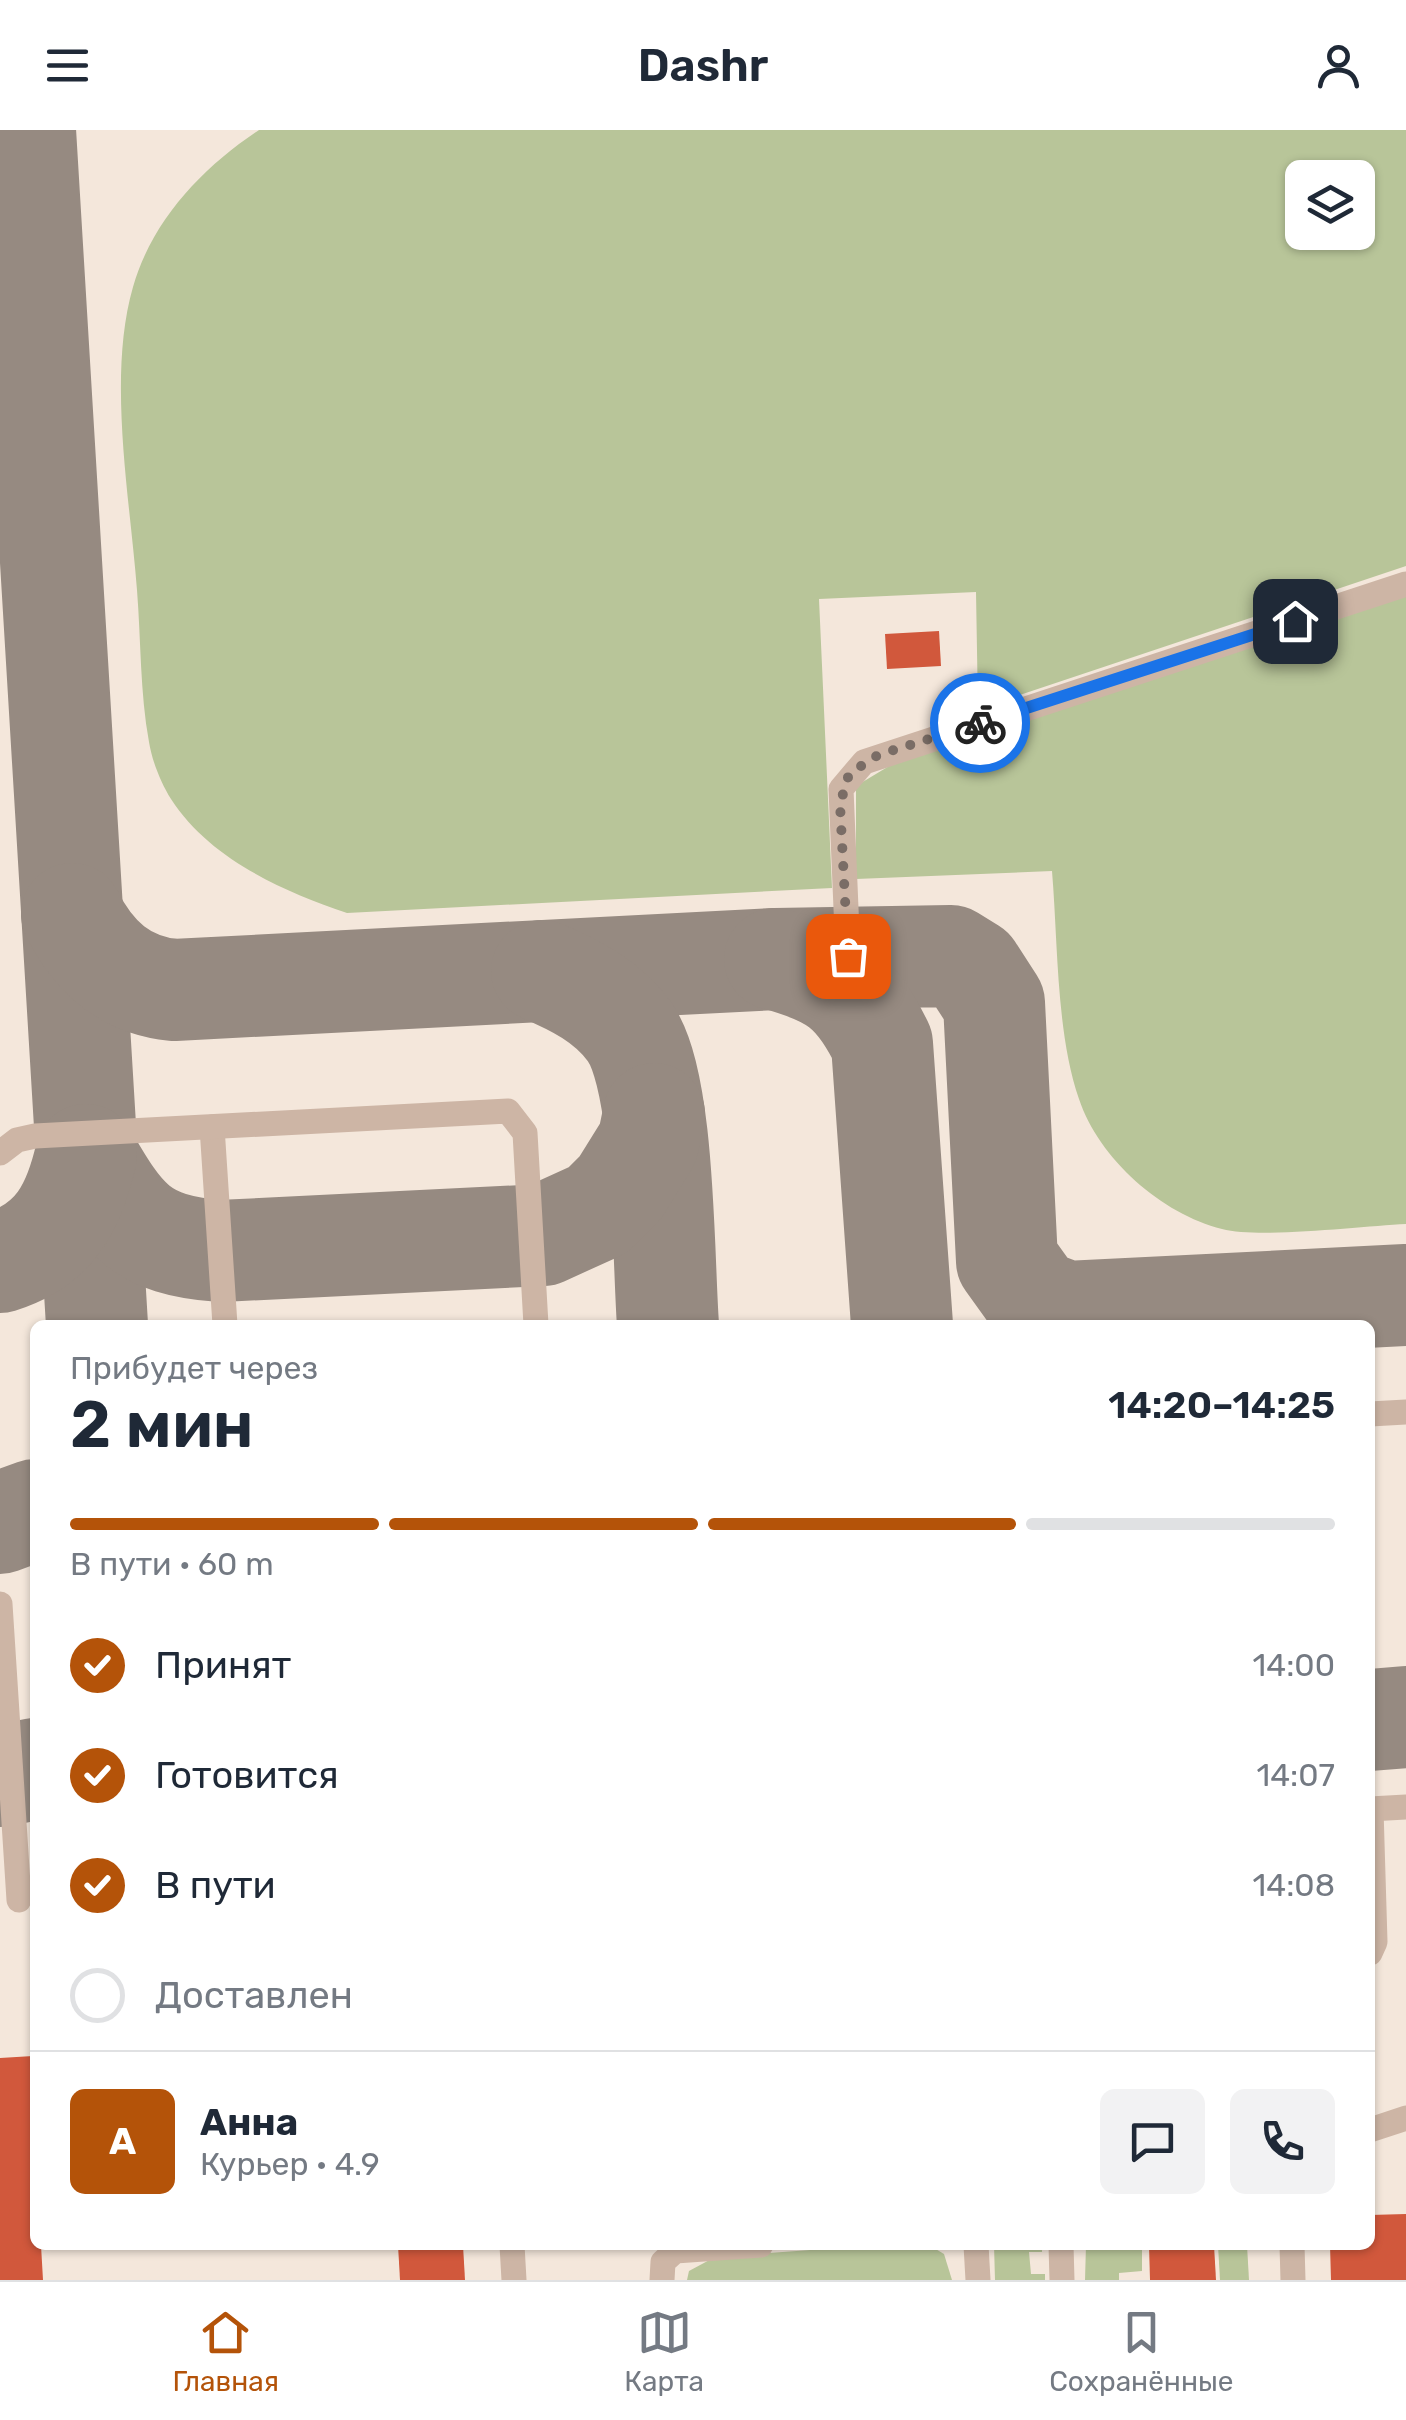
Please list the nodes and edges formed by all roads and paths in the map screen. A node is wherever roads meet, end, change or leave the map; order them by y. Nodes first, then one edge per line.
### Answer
1 (1406, 584) edge
2 (848, 956) dead end
3 (212, 1127) junction
4 (0, 1153) edge
5 (224, 1320) edge
6 (536, 1320) edge
7 (1406, 1412) edge
8 (1375, 1414) edge
9 (0, 1604) edge
10 (1406, 1807) edge
11 (1375, 1808) edge
12 (18, 1901) edge
13 (1406, 2118) edge
14 (1375, 2128) edge
15 (512, 2250) edge
16 (675, 2250) edge
17 (976, 2250) edge
18 (1060, 2250) edge
19 (1292, 2250) edge
20 (514, 2280) edge
21 (662, 2280) edge
22 (978, 2280) edge
23 (1062, 2280) edge
24 (1293, 2280) edge

1 - 2 lane
3 - 4 lane
3 - 5 lane
3 - 6 lane
7 - 8 lane
9 - 12 lane
10 - 11 lane
13 - 14 lane
15 - 20 lane
16 - 21 lane
17 - 22 lane
18 - 23 lane
19 - 24 lane

